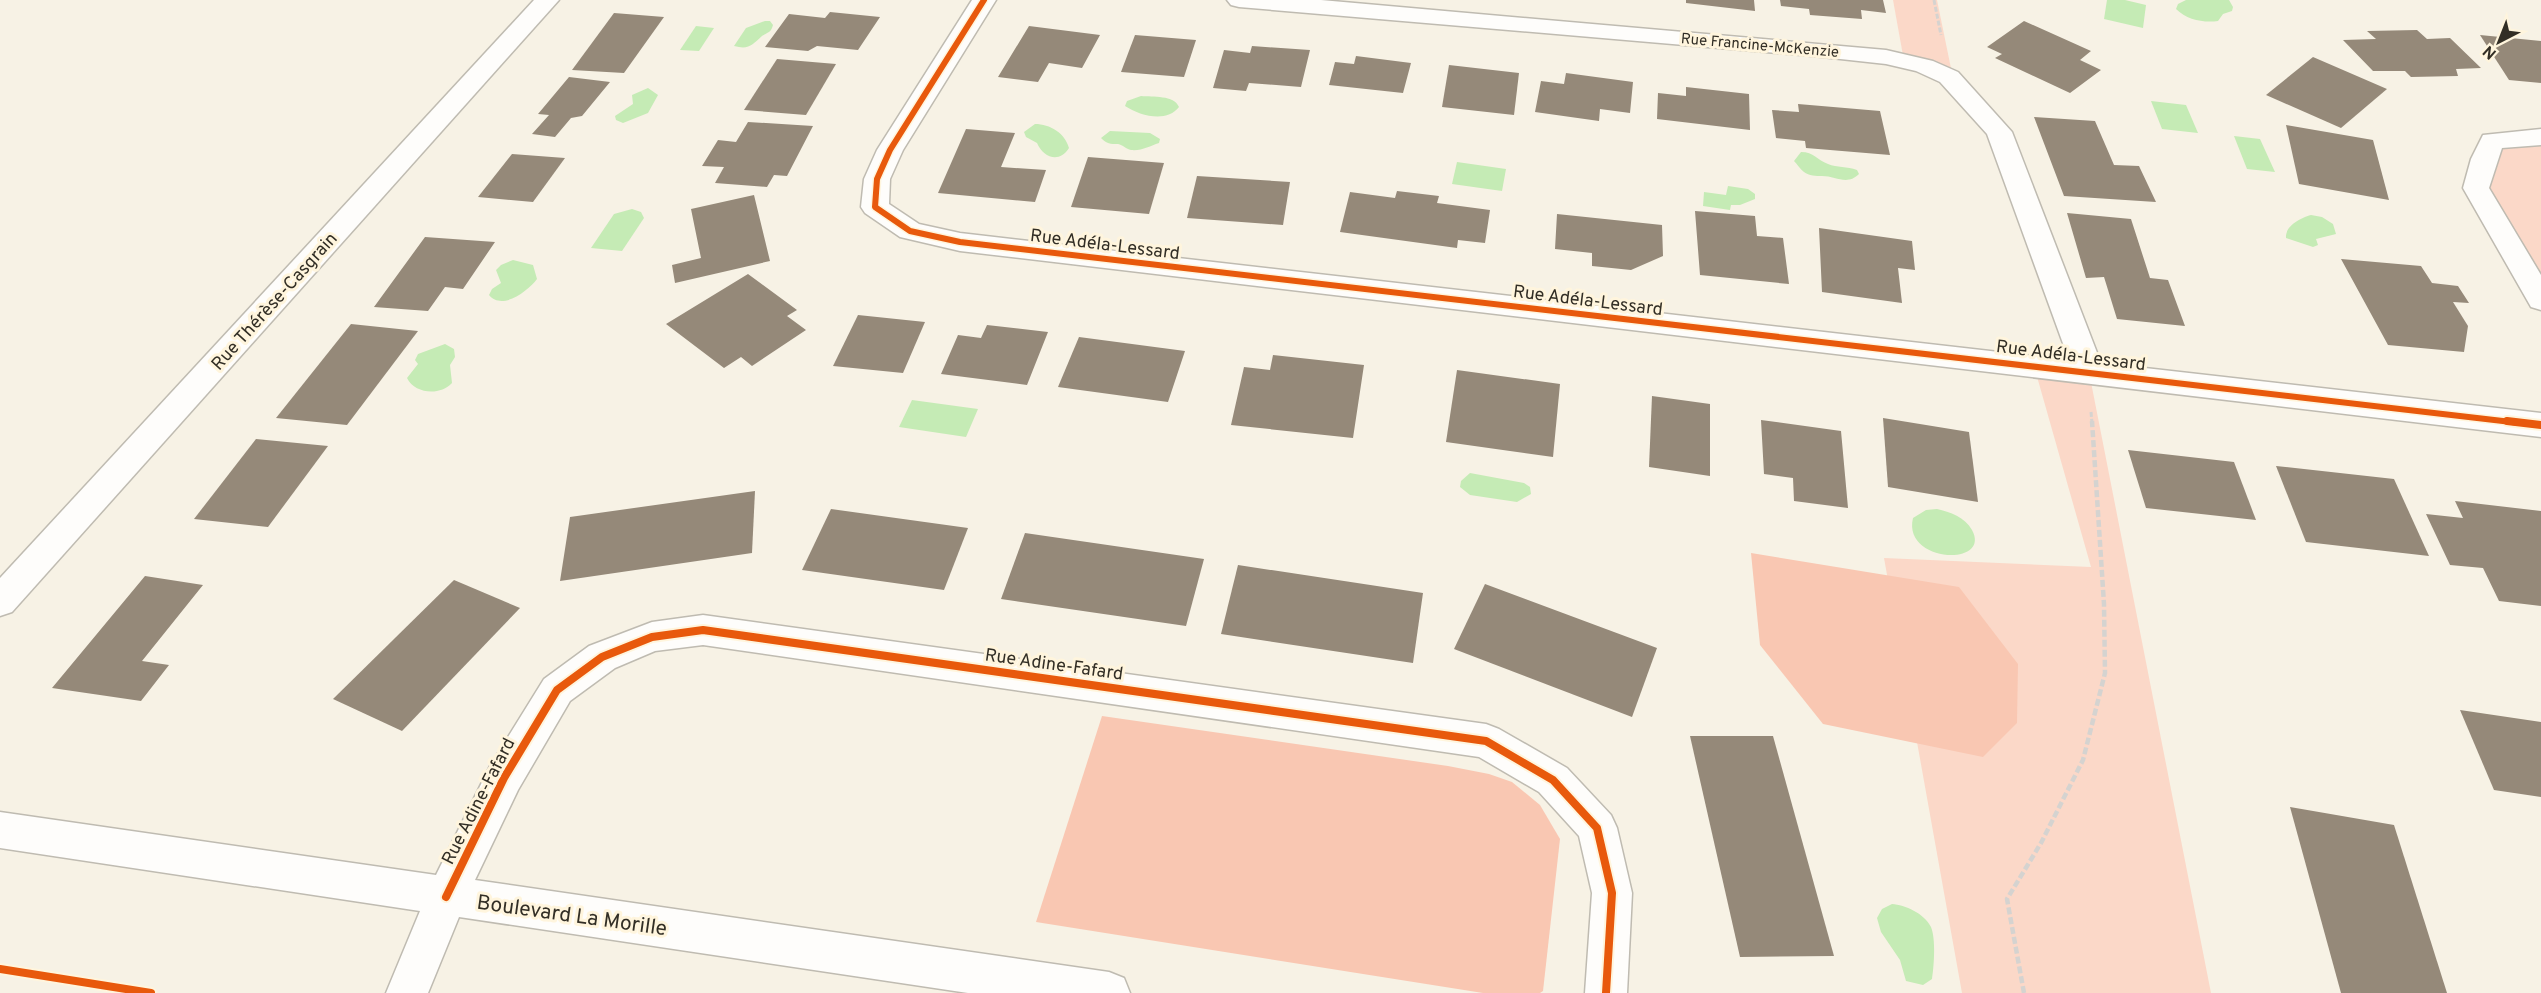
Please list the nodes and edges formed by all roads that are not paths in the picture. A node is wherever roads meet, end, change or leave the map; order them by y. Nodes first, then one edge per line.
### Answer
1 (547, 0) edge
2 (984, 0) edge
3 (1239, 0) edge
4 (2541, 137) edge
5 (2541, 300) edge
6 (2089, 372) junction
7 (2541, 425) edge
8 (0, 602) edge
9 (0, 830) edge
10 (446, 897) junction
11 (407, 993) edge
12 (1109, 993) edge
13 (1606, 993) edge

1 - 8 street, Rue Thérèse-Casgrain
2 - 6 street, Rue Adéla-Lessard
3 - 6 street, Rue Francine-McKenzie
4 - 5 street
6 - 7 street, Rue Adéla-Lessard
9 - 10 street, Boulevard La Morille
10 - 11 street, Rue Adine-Fafard
10 - 12 street, Boulevard La Morille
10 - 13 street, Rue Adine-Fafard

